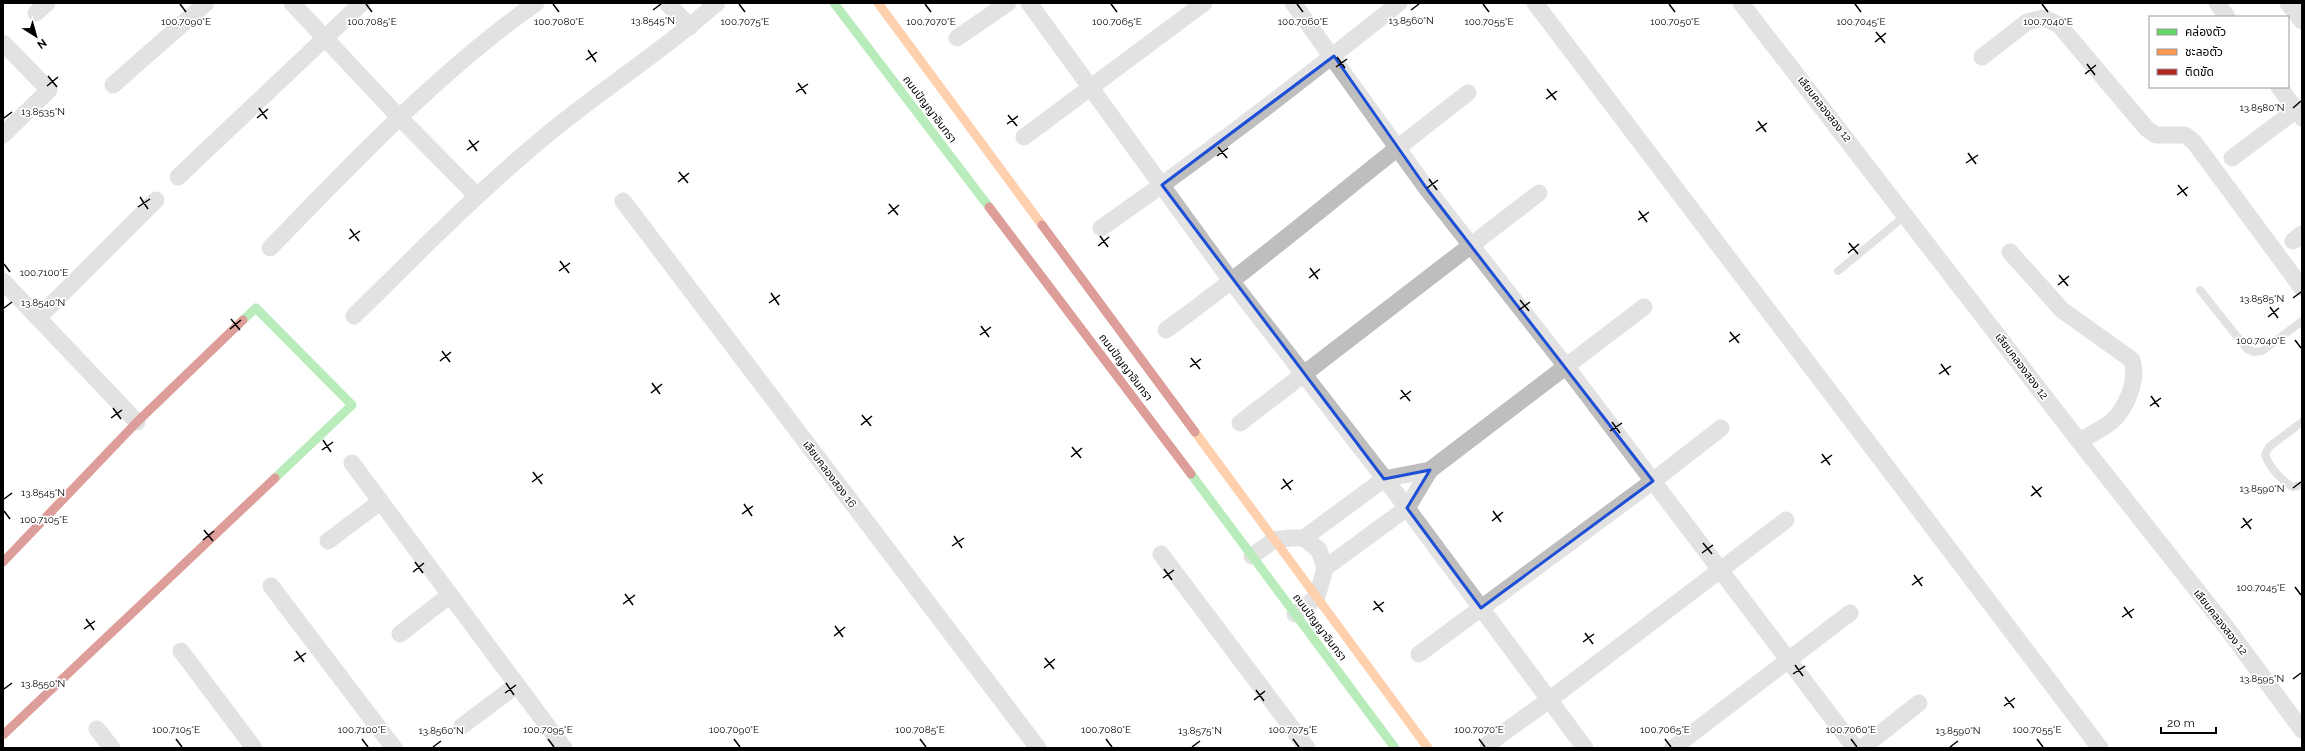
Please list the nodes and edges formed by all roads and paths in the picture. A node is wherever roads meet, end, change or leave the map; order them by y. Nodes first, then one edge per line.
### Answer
1 (206, 3) edge
2 (292, 3) edge
3 (362, 3) edge
4 (536, 3) edge
5 (667, 3) edge
6 (717, 3) edge
7 (834, 3) edge
8 (878, 3) edge
9 (1008, 3) edge
10 (1029, 3) edge
11 (1204, 3) edge
12 (1293, 3) edge
13 (1399, 3) edge
14 (1535, 3) edge
15 (1741, 3) edge
16 (2217, 3) edge
17 (2288, 3) edge
18 (2226, 16) edge
19 (2302, 21) edge
20 (690, 27) junction
21 (958, 38) dead end
22 (325, 39) junction
23 (3, 43) edge
24 (1334, 56) junction
25 (1982, 57) dead end
26 (113, 85) dead end
27 (1091, 87) junction
28 (2280, 88) edge
29 (1468, 93) dead end
30 (2299, 114) edge
31 (399, 117) junction
32 (3, 135) edge
33 (1024, 137) dead end
34 (1397, 146) junction
35 (2232, 158) dead end
36 (178, 177) dead end
37 (1162, 185) junction
38 (1539, 193) dead end
39 (477, 196) junction
40 (156, 200) dead end
41 (623, 201) dead end
42 (1906, 216) junction
43 (1101, 228) dead end
44 (1472, 246) junction
45 (270, 248) dead end
46 (2010, 252) dead end
47 (1838, 271) dead end
48 (3, 281) edge
49 (1232, 282) junction
50 (2302, 288) edge
51 (2200, 290) dead end
52 (1644, 307) dead end
53 (354, 316) dead end
54 (38, 318) junction
55 (2302, 321) edge
56 (1166, 330) dead end
57 (1565, 365) junction
58 (1304, 374) junction
59 (137, 422) junction
60 (2302, 422) edge
61 (1240, 423) dead end
62 (1720, 428) dead end
63 (2079, 442) junction
64 (352, 463) dead end
65 (1430, 470) junction
66 (1384, 479) junction
67 (1653, 481) junction
68 (2302, 485) edge
69 (380, 502) junction
70 (1406, 508) junction
71 (1786, 520) dead end
72 (1304, 538) junction
73 (1274, 540) junction
74 (328, 541) dead end
75 (1161, 554) dead end
76 (1252, 556) junction
77 (3, 562) edge
78 (1325, 568) junction
79 (1720, 569) junction
80 (271, 586) dead end
81 (450, 595) junction
82 (1317, 597) junction
83 (1481, 608) junction
84 (1850, 613) dead end
85 (1295, 614) junction
86 (400, 634) dead end
87 (181, 651) dead end
88 (1419, 654) dead end
89 (1788, 660) junction
90 (517, 685) junction
91 (1549, 700) junction
92 (1918, 703) dead end
93 (462, 726) dead end
94 (97, 729) dead end
95 (2302, 730) edge
96 (3, 735) edge
97 (1488, 744) dead end
98 (112, 748) edge
99 (254, 748) edge
100 (394, 748) edge
101 (564, 748) edge
102 (1038, 748) edge
103 (1307, 748) edge
104 (1395, 748) edge
105 (1428, 748) edge
106 (1585, 748) edge
107 (1673, 748) edge
108 (1855, 748) edge
109 (1862, 748) edge
110 (2100, 748) edge

1 - 26 street
2 - 22 street
3 - 22 street
4 - 31 street
5 - 20 street
6 - 20 street
7 - 76 street, ถนนปัญญาอินทรา
8 - 73 street, ถนนปัญญาอินทรา
9 - 21 street
10 - 27 street
11 - 27 street
12 - 24 street
13 - 24 street
14 - 110 street
15 - 42 street, เลียบคลองสอง 12
16 - 18 street
17 - 19 street
20 - 39 street
22 - 31 street
22 - 36 street
23 - 32 street
24 - 34 street
24 - 37 street
25 - 50 street
27 - 33 street
27 - 37 street
28 - 30 street
29 - 34 street
30 - 35 street
31 - 39 street
31 - 45 street
34 - 44 street
34 - 49 street
37 - 43 street
37 - 49 street
38 - 44 street
39 - 53 street
40 - 54 street
41 - 102 street, เลียบคลองสอง 16
42 - 47 lane
42 - 63 street, เลียบคลองสอง 12
44 - 57 street
44 - 58 street
46 - 63 street
48 - 54 street
49 - 56 street
49 - 58 street
51 - 55 lane
52 - 57 street
54 - 59 street
57 - 65 street
57 - 67 street
58 - 61 street
58 - 66 street
59 - 77 street
59 - 96 street
60 - 68 lane
62 - 67 street
63 - 95 street, เลียบคลองสอง 12
64 - 69 street
65 - 66 street
65 - 70 street
66 - 70 street
66 - 72 street
67 - 79 street
67 - 83 street
69 - 74 street
69 - 81 street
70 - 78 street
70 - 83 street
71 - 79 street
72 - 73 street
72 - 78 street
73 - 76 street
73 - 82 street, ถนนปัญญาอินทรา
75 - 103 street
76 - 85 street, ถนนปัญญาอินทรา
78 - 82 street
79 - 89 street
79 - 91 street
80 - 100 street
81 - 86 street
81 - 90 street
82 - 85 street
82 - 105 street, ถนนปัญญาอินทรา
83 - 88 street
83 - 91 street
84 - 89 street
85 - 104 street, ถนนปัญญาอินทรา
87 - 99 street
89 - 107 street
89 - 108 street
90 - 93 street
90 - 101 street
91 - 97 street
91 - 106 street
92 - 109 street
94 - 98 street

